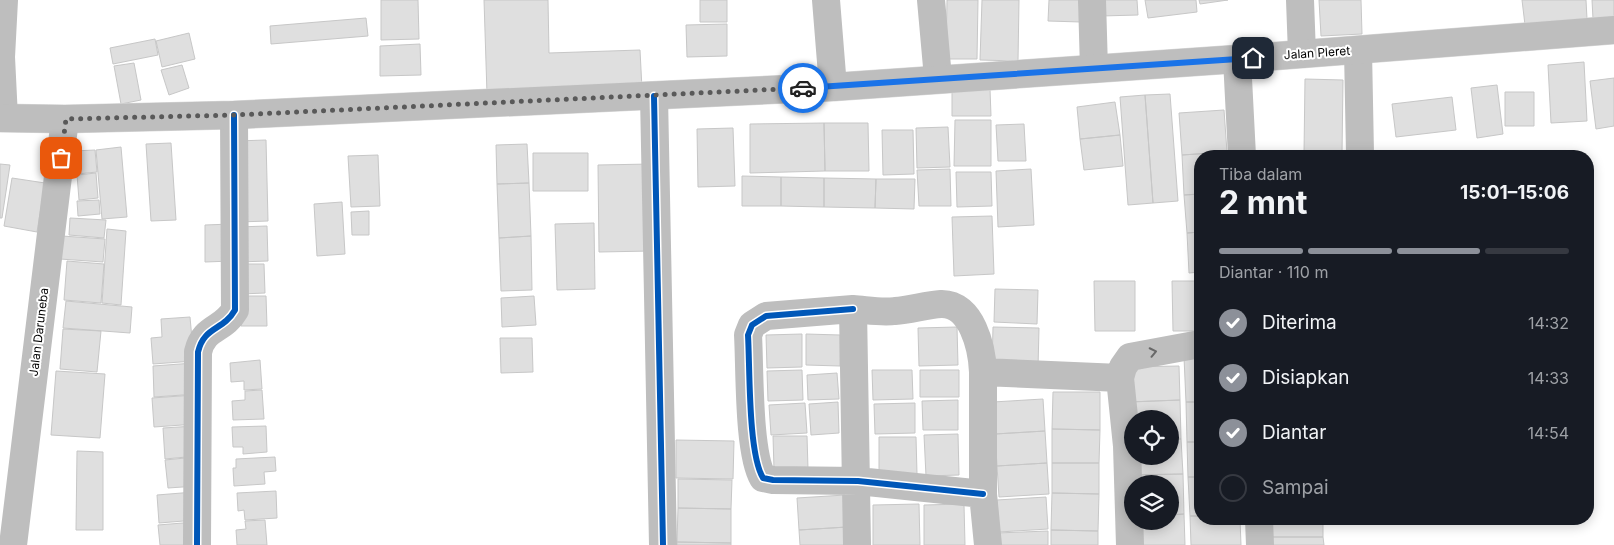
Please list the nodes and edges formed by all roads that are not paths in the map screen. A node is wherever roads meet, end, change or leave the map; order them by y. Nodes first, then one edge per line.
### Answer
1 (4, 0) edge
2 (826, 0) edge
3 (931, 0) edge
4 (1092, 0) edge
5 (1300, 0) edge
6 (1614, 30) edge
7 (1358, 50) junction
8 (1302, 54) junction
9 (1236, 59) junction
10 (1094, 69) junction
11 (938, 78) junction
12 (833, 86) junction
13 (654, 96) junction
14 (234, 115) junction
15 (2, 118) edge
16 (66, 119) junction
17 (1242, 150) edge
18 (1360, 150) edge
19 (853, 310) junction
20 (1194, 345) edge
21 (983, 372) junction
22 (1120, 378) junction
23 (858, 481) junction
24 (983, 494) junction
25 (1259, 525) edge
26 (13, 545) edge
27 (198, 545) edge
28 (663, 545) edge
29 (857, 545) edge
30 (988, 545) edge
31 (1130, 545) edge
32 (1260, 545) edge

1 - 15 street
2 - 12 street
3 - 11 street
4 - 10 street
5 - 8 street
6 - 7 street, Jalan Pleret
7 - 8 street, Jalan Pleret
7 - 18 street
8 - 9 street, Jalan Pleret
9 - 10 street, Jalan Pleret
9 - 17 street
10 - 11 street, Jalan Pleret
11 - 12 street, Jalan Pleret
12 - 13 street, Jalan Pleret
13 - 14 street, Jalan Pleret
13 - 28 street
14 - 16 street, Jalan Pleret
14 - 27 street
15 - 16 street, Jalan Pleret
16 - 26 street, Jalan Daruneba
19 - 21 street
19 - 23 street
19 - 23 street
22 -> 20 street
21 - 22 street
21 - 24 street
22 - 31 street
23 - 24 street
23 - 29 street
24 - 30 street
25 - 32 street

